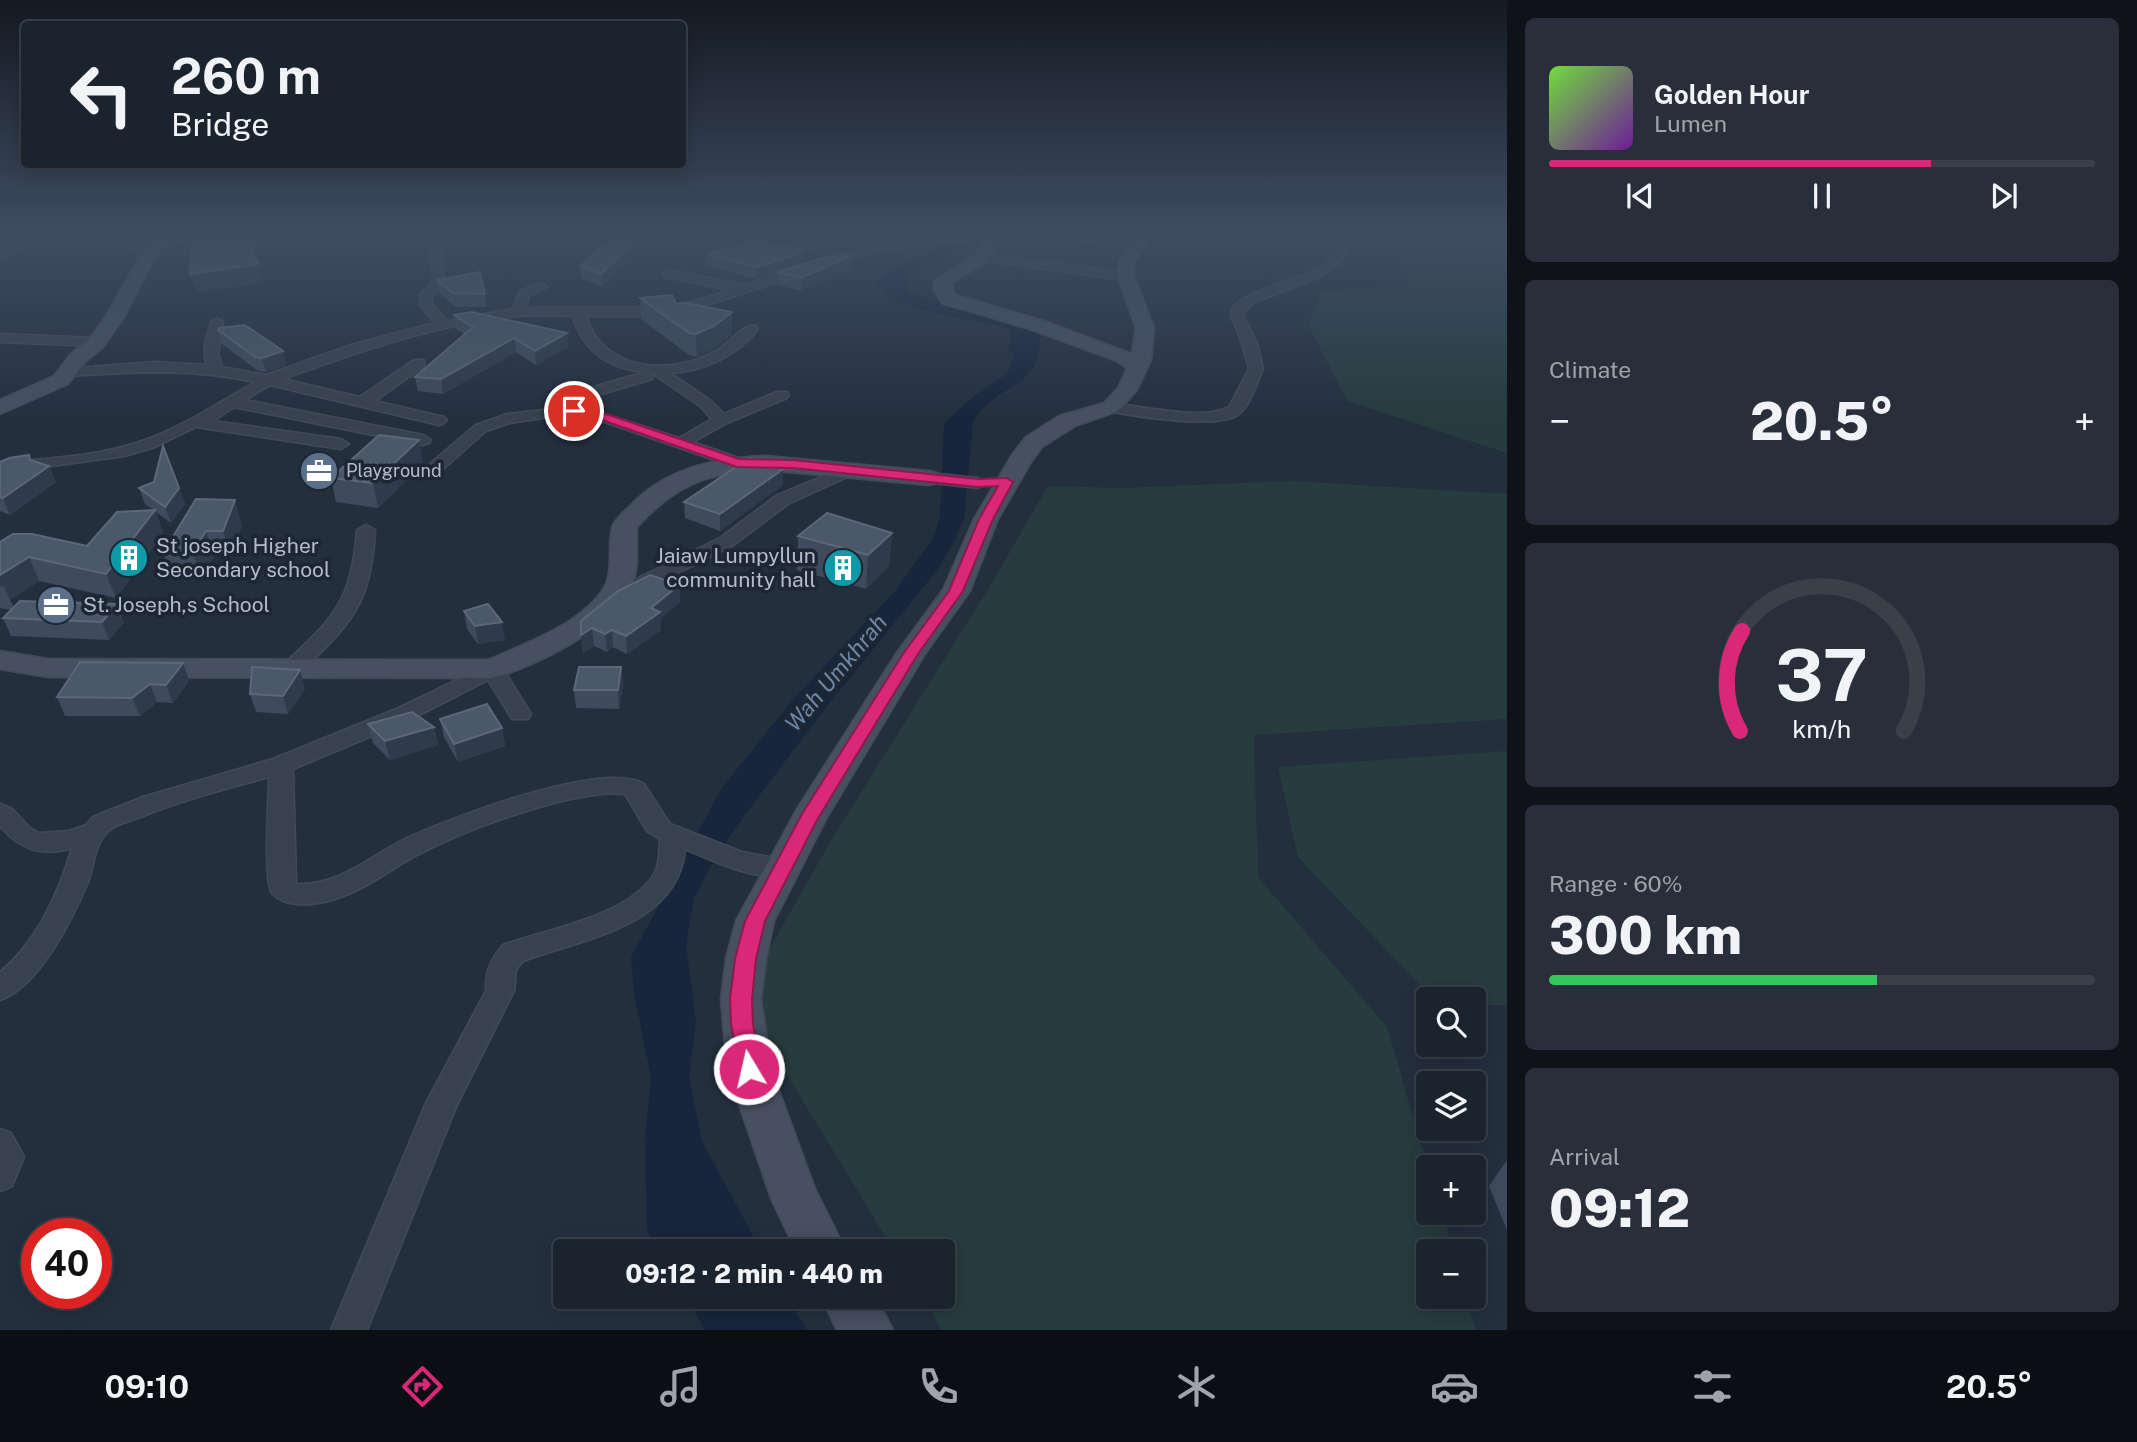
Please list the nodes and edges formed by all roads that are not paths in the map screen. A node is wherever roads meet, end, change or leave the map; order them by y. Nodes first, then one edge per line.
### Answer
1 (126, 295) edge
2 (426, 295) edge
3 (523, 295) edge
4 (729, 295) edge
5 (946, 295) edge
6 (1133, 295) edge
7 (1261, 295) edge
8 (519, 312) junction
9 (578, 312) junction
10 (217, 322) dead end
11 (444, 325) junction
12 (751, 329) dead end
13 (0, 338) edge
14 (97, 342) junction
15 (419, 363) dead end
16 (1139, 367) junction
17 (217, 370) junction
18 (68, 372) junction
19 (652, 373) junction
20 (270, 379) junction
21 (782, 395) dead end
22 (232, 402) junction
23 (362, 403) junction
24 (1111, 407) junction
25 (0, 408) edge
26 (574, 411) junction
27 (439, 420) dead end
28 (722, 420) junction
29 (198, 423) junction
30 (423, 440) dead end
31 (681, 443) junction
32 (341, 444) dead end
33 (737, 463) junction
34 (436, 467) dead end
35 (0, 468) edge
36 (850, 470) junction
37 (929, 478) joint
38 (993, 483) junction
39 (366, 530) dead end
40 (605, 604) junction
41 (0, 661) edge
42 (492, 668) junction
43 (290, 669) junction
44 (520, 714) dead end
45 (281, 765) junction
46 (0, 813) edge
47 (92, 832) junction
48 (679, 837) junction
49 (783, 868) junction
50 (0, 988) edge
51 (0, 1144) edge
52 (0, 1175) edge
53 (815, 1239) edge
54 (853, 1309) edge
55 (349, 1330) edge
56 (866, 1330) edge

1 - 14 street
2 - 11 street
3 - 8 street
4 - 9 street
5 - 16 street
6 - 16 street
7 - 24 street
8 - 9 street
8 - 11 street
9 - 19 street
10 - 17 street
11 - 20 street
12 - 19 street
13 - 14 street
14 - 18 street
15 - 23 street
16 - 24 street
17 - 18 street
17 - 20 street
18 - 25 street
19 - 26 street
19 - 28 street
20 - 22 street
20 - 23 street
21 - 28 street
22 - 29 street
22 - 30 street
23 - 27 street
24 - 38 street
26 - 31 street
26 - 34 street
28 - 31 street
29 - 32 street
29 - 35 street
31 - 33 street
33 - 36 street
33 - 40 street
36 - 37 street
36 - 40 street
37 - 38 street
38 - 49 street
39 - 43 street
40 - 42 street
41 - 43 street
42 - 43 street
42 - 44 street
42 - 45 street
45 - 47 street
45 - 48 street
46 - 47 street
47 - 50 street
48 - 49 street
48 - 55 street
49 - 53 street
51 - 52 street
54 - 56 street

